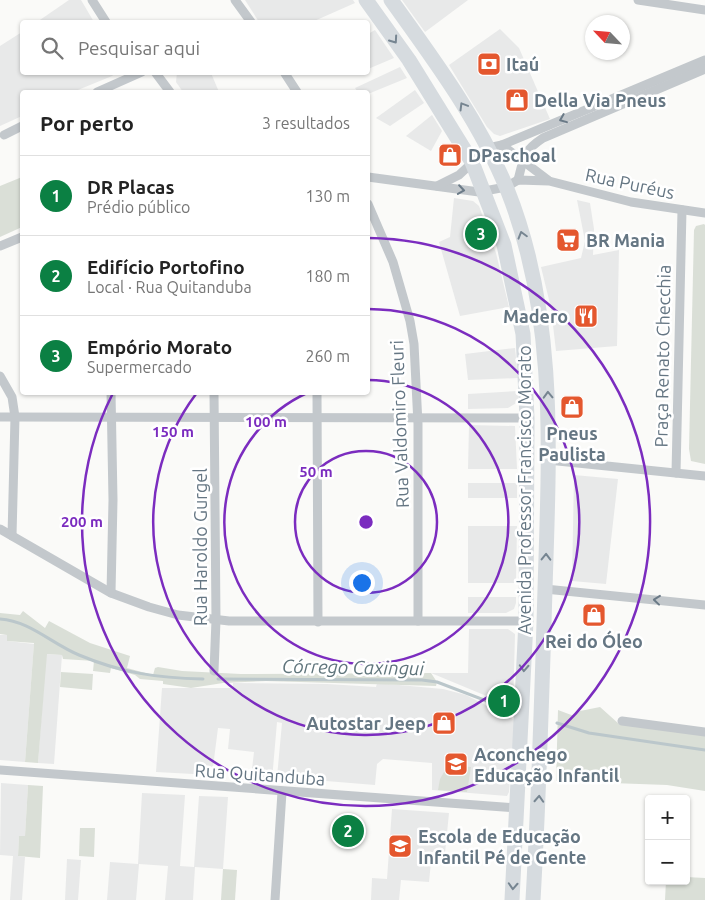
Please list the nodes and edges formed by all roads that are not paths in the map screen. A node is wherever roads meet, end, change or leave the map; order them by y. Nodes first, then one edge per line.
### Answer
1 (92, 0) edge
2 (235, 0) edge
3 (366, 0) edge
4 (391, 0) edge
5 (638, 0) edge
6 (705, 10) edge
7 (105, 20) edge
8 (250, 20) edge
9 (705, 60) edge
10 (705, 69) edge
11 (135, 75) edge
12 (157, 75) edge
13 (286, 75) edge
14 (101, 90) edge
15 (168, 90) edge
16 (296, 90) edge
17 (20, 127) edge
18 (4, 135) dead end
19 (495, 147) junction
20 (522, 161) junction
21 (472, 162) junction
22 (370, 177) edge
23 (550, 181) junction
24 (512, 184) junction
25 (437, 186) junction
26 (485, 192) junction
27 (370, 209) edge
28 (682, 210) junction
29 (705, 213) edge
30 (20, 238) edge
31 (0, 246) edge
32 (0, 376) edge
33 (111, 395) edge
34 (214, 395) edge
35 (317, 395) edge
36 (0, 417) edge
37 (15, 417) junction
38 (113, 417) junction
39 (215, 417) junction
40 (317, 417) junction
41 (417, 417) junction
42 (527, 418) junction
43 (548, 460) junction
44 (676, 473) junction
45 (705, 476) edge
46 (0, 529) edge
47 (12, 536) junction
48 (546, 588) junction
49 (110, 592) junction
50 (705, 605) edge
51 (216, 620) junction
52 (418, 621) junction
53 (526, 621) junction
54 (318, 622) junction
55 (214, 671) dead end
56 (622, 721) dead end
57 (705, 732) edge
58 (0, 770) edge
59 (282, 792) junction
60 (518, 808) junction
61 (275, 900) edge
62 (512, 900) edge
63 (533, 900) edge

1 - 7 street
2 - 8 street
3 -> 21 highway, Avenida Professor Francisco Morato
19 -> 4 highway, Avenida Professor Francisco Morato
5 - 6 street
9 -> 19 street
10 - 20 street
11 - 14 street
12 - 15 street
13 - 16 street
17 - 18 street
19 - 20 street, Rua Puréus
19 - 21 street
19 - 24 highway, Avenida Professor Francisco Morato
20 - 23 street, Rua Puréus
20 - 24 street
21 - 25 street
21 - 26 highway, Avenida Professor Francisco Morato
22 - 25 street
23 - 24 street, Rua Puréus
23 - 28 street, Rua Puréus
24 - 26 street, Rua Puréus
43 -> 24 highway, Avenida Professor Francisco Morato
25 -> 26 street
26 - 42 highway, Avenida Professor Francisco Morato
27 - 41 street, Rua Valdomiro Fleuri
28 - 29 street, Rua Puréus
28 - 44 street, Praça Renato Checchia
30 - 31 street
32 - 37 street
33 - 38 street
34 - 39 street, Rua Haroldo Gurgel
35 - 40 street
36 - 37 street
37 - 38 street
37 - 47 street
38 - 39 street
38 - 49 street
39 - 40 street
39 - 51 street, Rua Haroldo Gurgel
40 - 41 street
40 - 54 street
41 - 42 street
41 - 52 street, Rua Valdomiro Fleuri
42 - 53 highway, Avenida Professor Francisco Morato
43 - 44 street
48 -> 43 highway, Avenida Professor Francisco Morato
44 - 45 street
46 - 47 street
47 - 49 street
50 -> 48 street
63 -> 48 highway, Avenida Professor Francisco Morato
49 - 51 street
51 - 54 street
51 - 55 street, Rua Haroldo Gurgel
52 - 53 street
52 - 54 street
53 -> 60 highway, Avenida Professor Francisco Morato
56 - 57 street
58 - 59 street, Rua Quitanduba
59 - 60 street, Rua Quitanduba
59 - 61 street
60 -> 62 highway, Avenida Professor Francisco Morato

